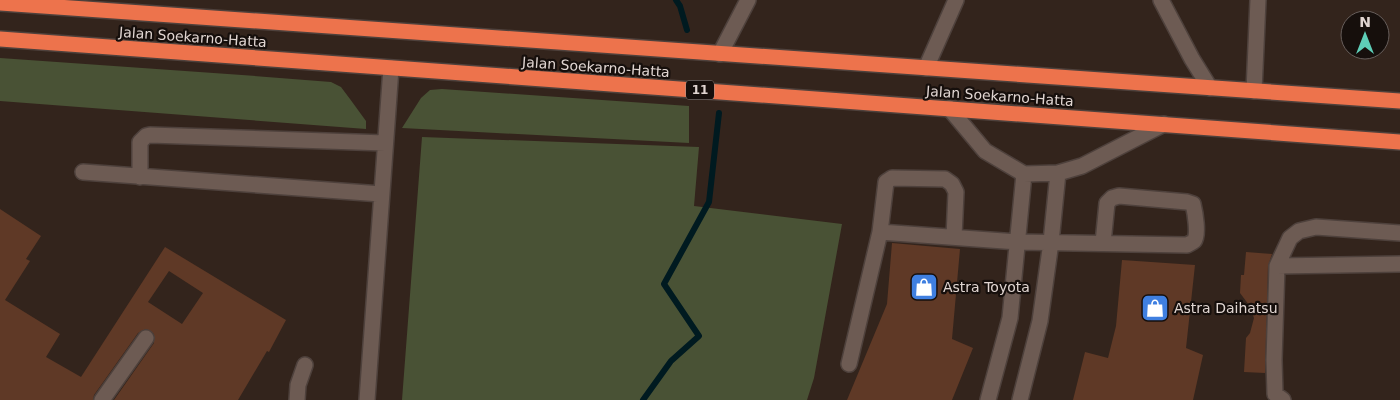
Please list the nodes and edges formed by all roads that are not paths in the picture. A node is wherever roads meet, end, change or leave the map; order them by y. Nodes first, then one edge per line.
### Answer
1 (748, 0) edge
2 (956, 0) edge
3 (1161, 0) edge
4 (1258, 0) edge
5 (0, 3) edge
6 (0, 40) edge
7 (720, 54) junction
8 (391, 68) junction
9 (926, 68) junction
10 (1210, 88) junction
11 (1254, 91) junction
12 (1400, 101) edge
13 (949, 108) junction
14 (1164, 124) junction
15 (1400, 142) edge
16 (385, 143) junction
17 (82, 172) dead end
18 (1058, 173) junction
19 (1024, 174) junction
20 (140, 177) junction
21 (381, 194) junction
22 (880, 232) junction
23 (1400, 233) edge
24 (954, 237) junction
25 (1018, 242) junction
26 (1051, 242) junction
27 (1103, 243) junction
28 (1400, 264) edge
29 (1277, 266) junction
30 (146, 338) dead end
31 (849, 364) dead end
32 (305, 365) dead end
33 (102, 400) edge
34 (297, 400) edge
35 (367, 400) edge
36 (988, 400) edge
37 (1020, 400) edge
38 (1283, 400) edge

1 - 7 lane
2 - 9 lane
3 - 10 lane
4 - 11 lane
5 - 7 highway, Jalan Soekarno-Hatta
6 - 8 highway, Jalan Soekarno-Hatta / 11
7 - 9 highway, Jalan Soekarno-Hatta
8 - 13 highway, Jalan Soekarno-Hatta / 11
8 - 16 lane
9 - 10 highway, Jalan Soekarno-Hatta
10 - 11 highway, Jalan Soekarno-Hatta
11 - 12 highway, Jalan Soekarno-Hatta
13 - 14 highway, Jalan Soekarno-Hatta / 11
13 - 19 lane
14 - 15 highway, Jalan Soekarno-Hatta / 11
14 - 18 lane
16 - 20 lane
16 - 21 lane
17 - 20 lane
18 - 19 lane
18 - 26 lane
19 - 25 lane
20 - 21 lane
21 - 35 lane
22 - 24 lane
22 - 24 lane
22 - 31 lane
23 - 29 lane
24 - 25 lane
25 - 26 lane
25 - 36 lane
26 - 27 lane
26 - 37 lane
27 - 27 lane
28 - 29 lane
29 - 38 lane
30 - 33 lane
32 - 34 lane

